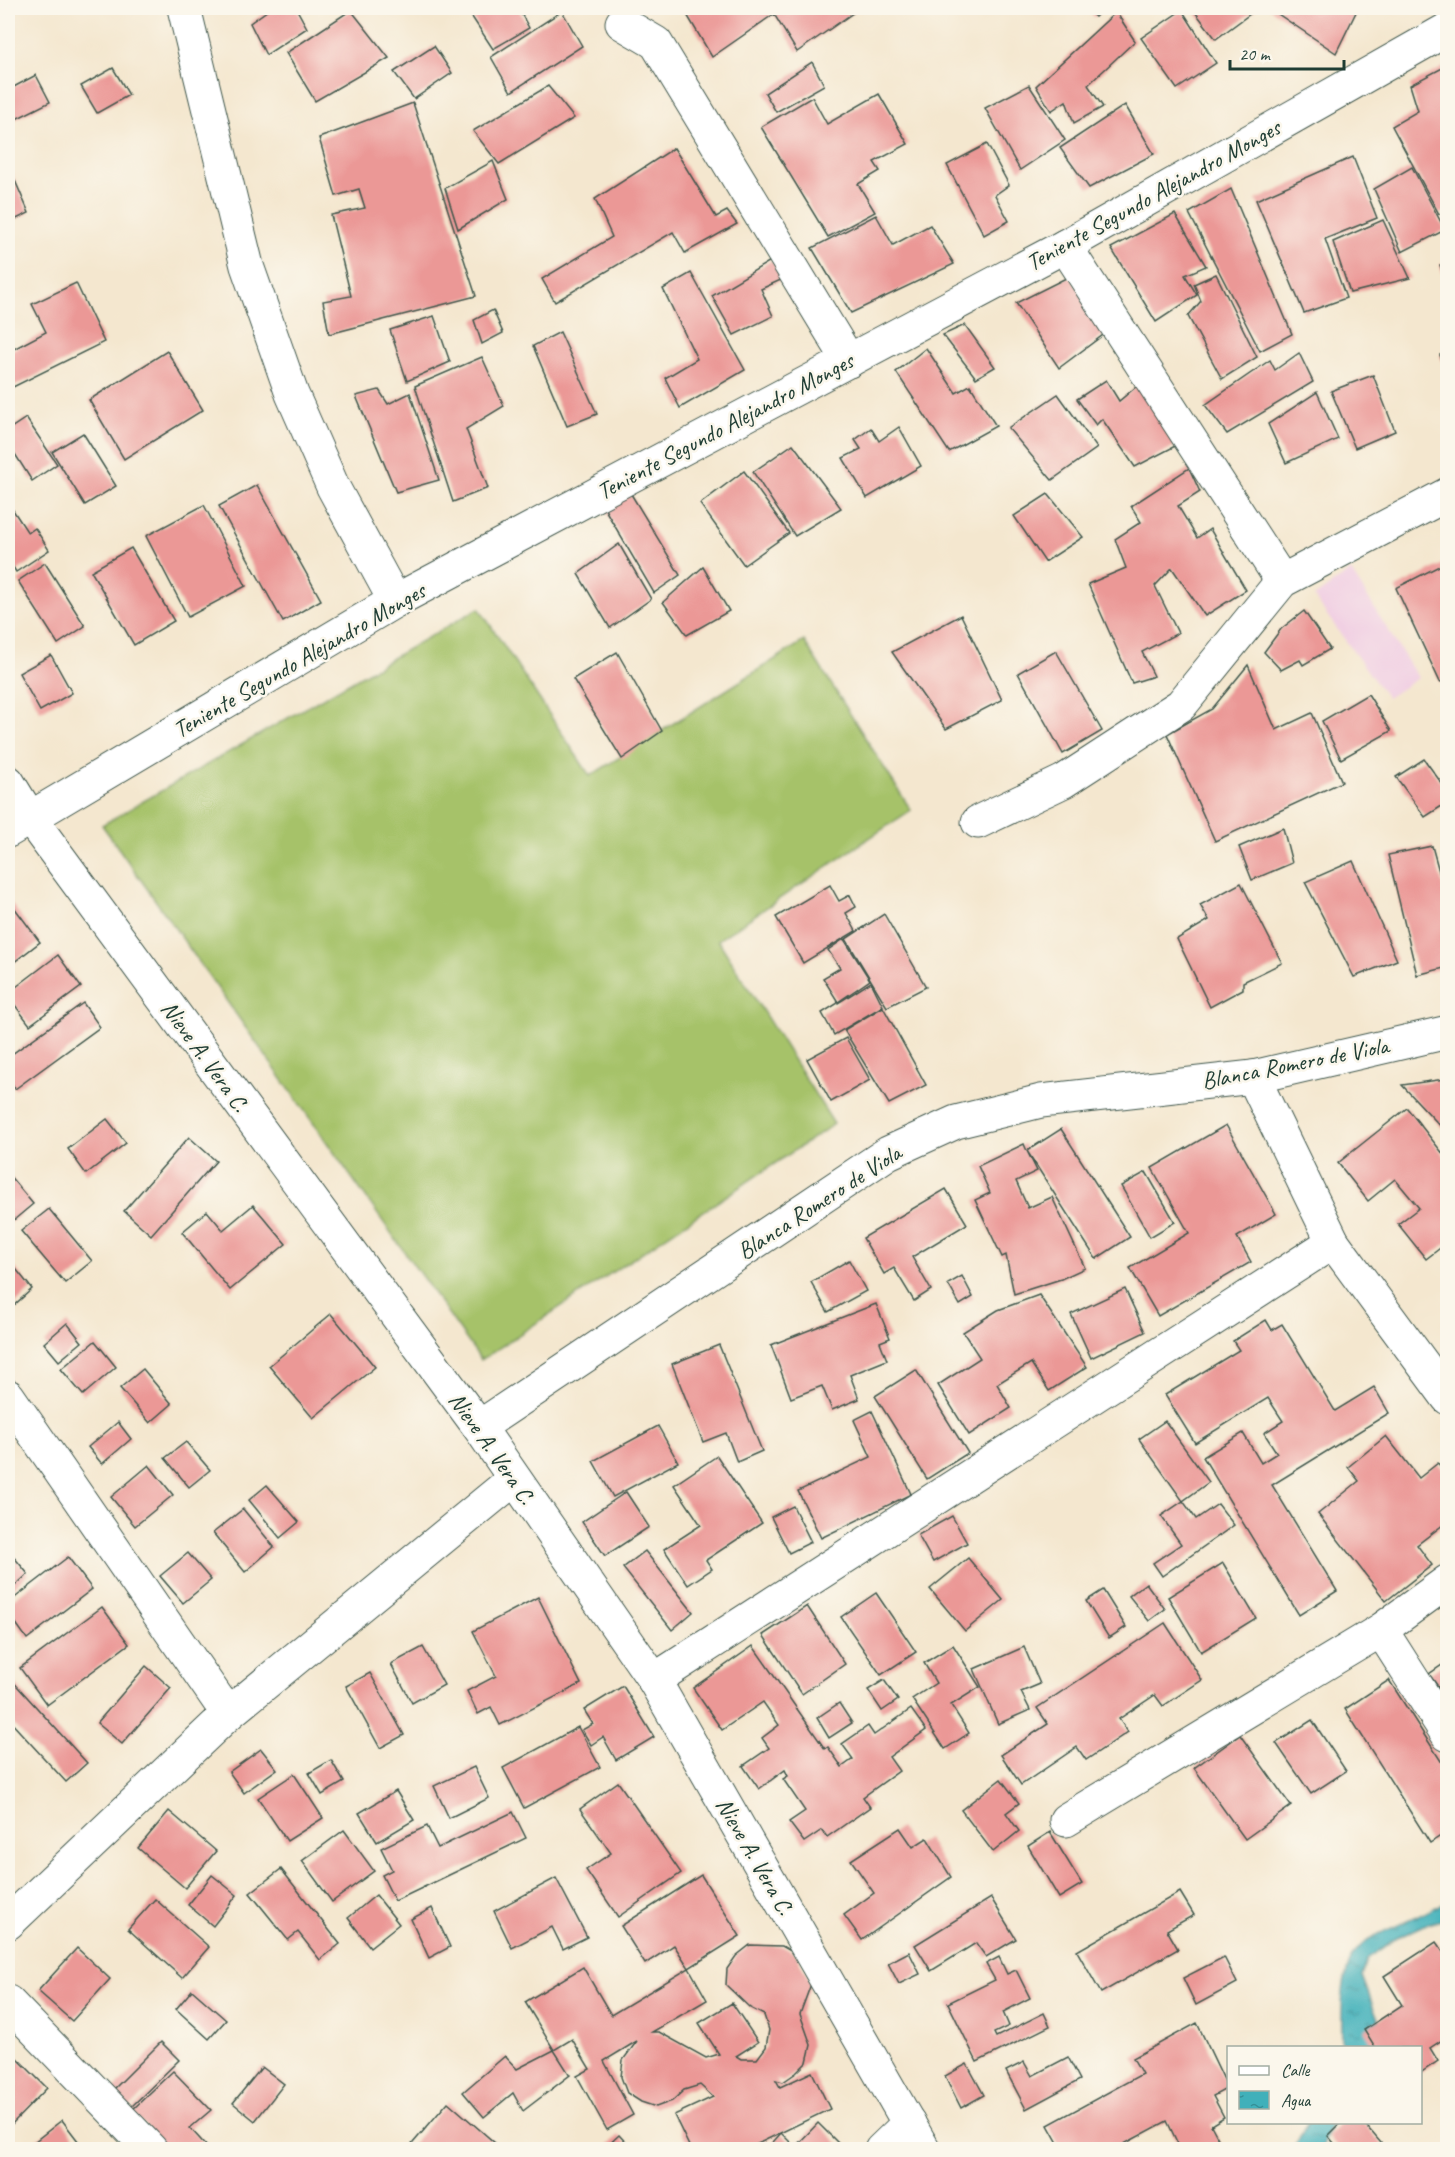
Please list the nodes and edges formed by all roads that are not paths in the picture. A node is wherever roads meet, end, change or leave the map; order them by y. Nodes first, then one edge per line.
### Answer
1 (188, 10) edge
2 (622, 24) dead end
3 (1448, 29) edge
4 (1065, 246) junction
5 (849, 361) junction
6 (1448, 494) edge
7 (1282, 581) junction
8 (395, 602) junction
9 (8, 782) edge
10 (978, 822) dead end
11 (19, 824) edge
12 (1448, 1032) edge
13 (1253, 1077) junction
14 (1333, 1242) junction
15 (8, 1396) edge
16 (1448, 1398) edge
17 (479, 1427) junction
18 (514, 1479) junction
19 (1448, 1581) edge
20 (1381, 1630) junction
21 (654, 1680) junction
22 (228, 1714) junction
23 (1448, 1736) edge
24 (1066, 1820) dead end
25 (8, 1923) edge
26 (8, 2002) edge
27 (916, 2136) edge
28 (151, 2150) edge
29 (881, 2150) edge

1 - 8 street
2 - 5 street
3 - 4 street, Teniente Segundo Alejandro Monges
4 - 5 street, Teniente Segundo Alejandro Monges
4 - 7 street
5 - 8 street, Teniente Segundo Alejandro Monges
6 - 7 street
7 - 10 street
8 - 11 street, Teniente Segundo Alejandro Monges
9 - 11 street, Nieve A. Vera C.
11 - 17 street, Nieve A. Vera C.
12 - 13 street, Blanca Romero de Viola
13 - 14 street
13 - 17 street, Blanca Romero de Viola
14 - 16 street
14 - 21 street
15 - 22 street
17 - 18 street, Nieve A. Vera C.
18 - 21 street, Nieve A. Vera C.
18 - 22 street
19 - 20 street
20 - 23 street
20 - 24 street
21 - 27 street, Nieve A. Vera C.
22 - 25 street
26 - 28 street
27 - 29 street

